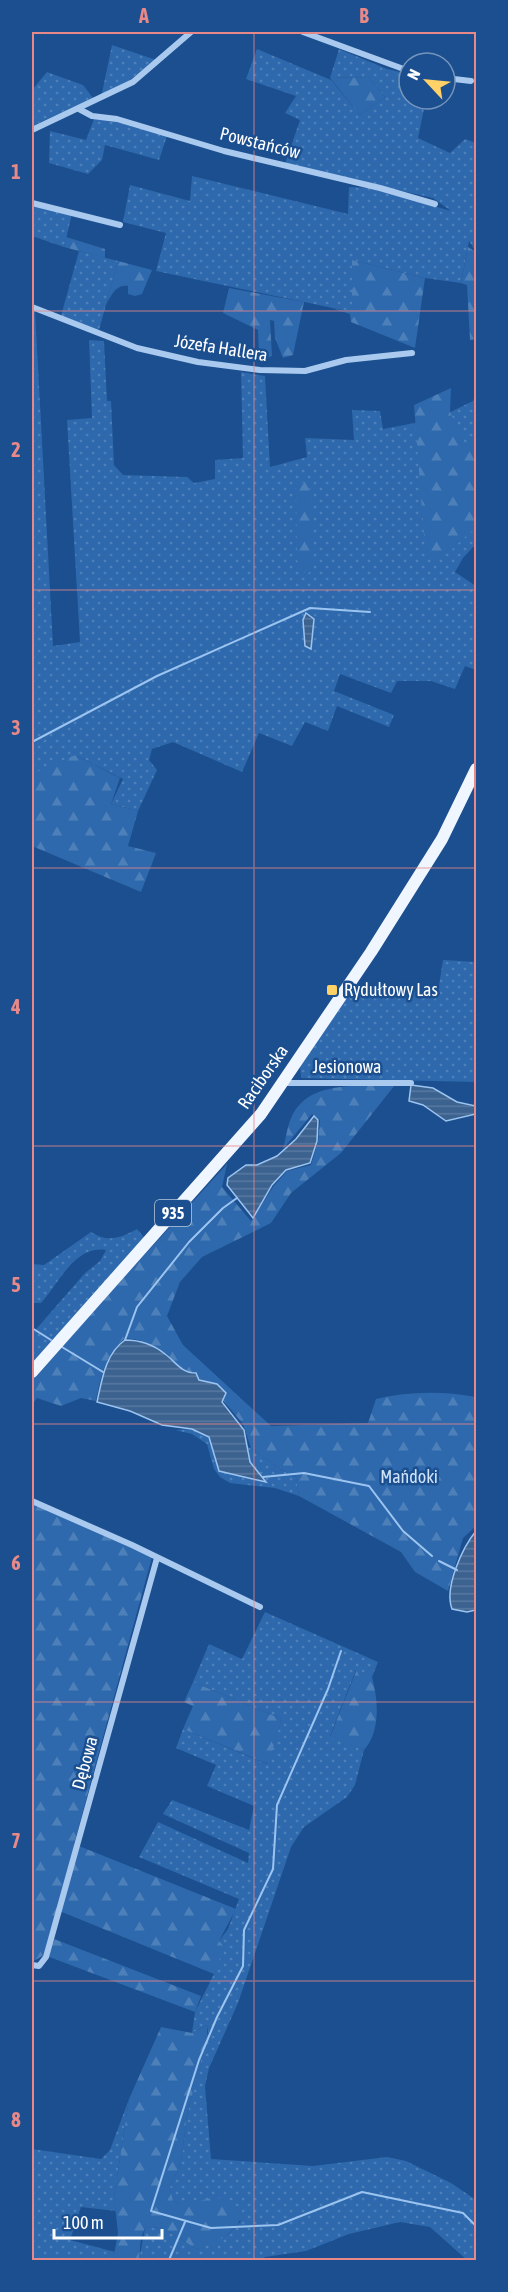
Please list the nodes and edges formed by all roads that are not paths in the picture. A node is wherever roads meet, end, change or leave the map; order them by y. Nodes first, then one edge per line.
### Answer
1 (191, 32) edge
2 (303, 32) edge
3 (397, 67) edge
4 (457, 79) edge
5 (471, 81) dead end
6 (90, 104) junction
7 (79, 110) junction
8 (92, 116) junction
9 (32, 130) edge
10 (32, 203) edge
11 (435, 204) dead end
12 (120, 225) dead end
13 (32, 307) edge
14 (412, 353) dead end
15 (477, 769) edge
16 (282, 1083) junction
17 (411, 1083) dead end
18 (32, 1372) edge
19 (32, 1501) edge
20 (157, 1558) junction
21 (260, 1607) dead end
22 (32, 1965) edge

1 - 6 street
2 - 3 street
4 - 5 street
6 - 7 street
6 - 8 street
7 - 8 street, Powstańców
7 - 9 street
8 - 11 street, Powstańców
10 - 12 street
13 - 14 street, Józefa Hallera
15 - 16 main road, Raciborska / 935
16 - 17 street, Jesionowa
16 - 18 main road, Raciborska / 935
19 - 20 street
20 - 21 street
20 - 22 street, Dębowa

